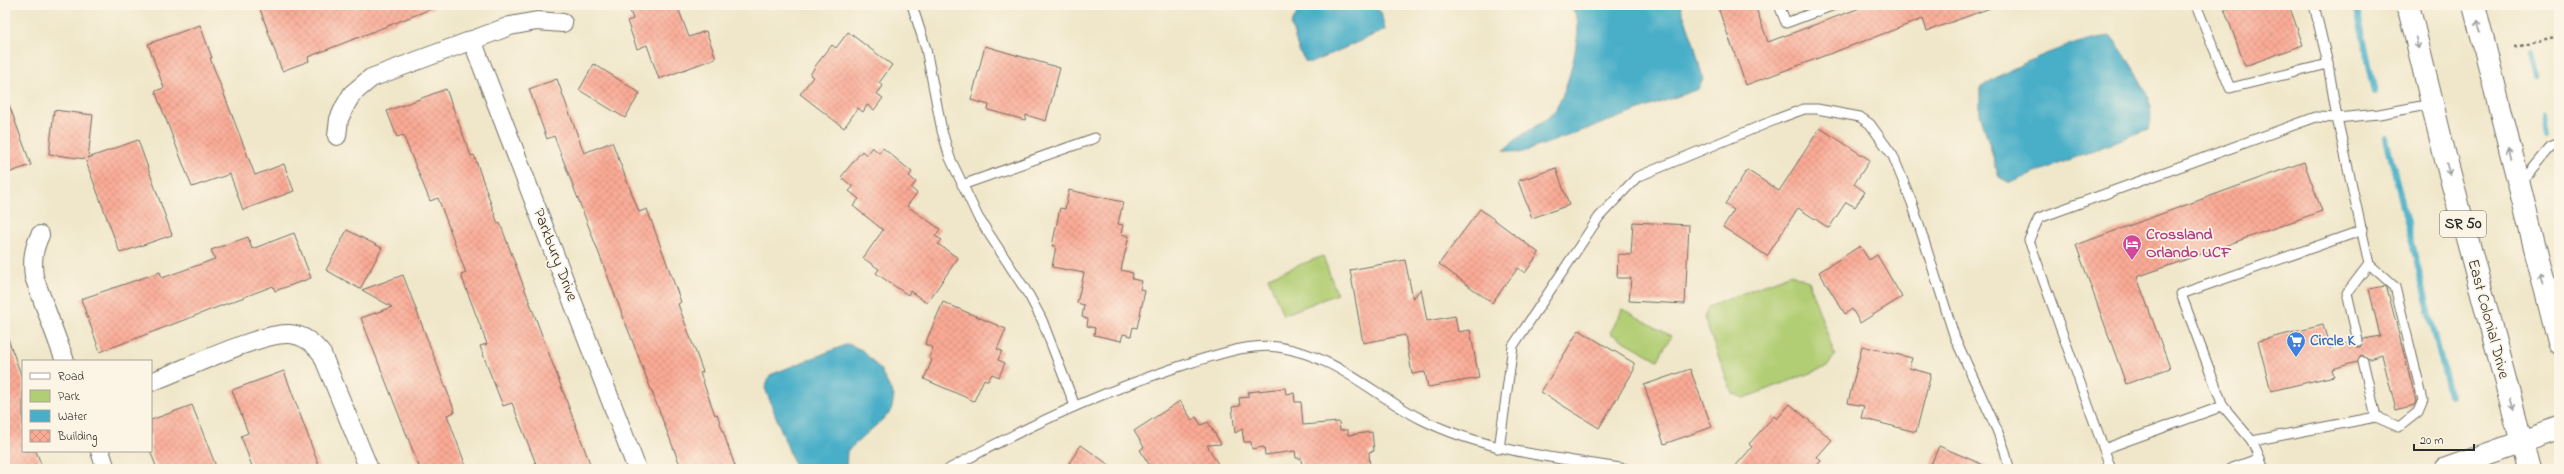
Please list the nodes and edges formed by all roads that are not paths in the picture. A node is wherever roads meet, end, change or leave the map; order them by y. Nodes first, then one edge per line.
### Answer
1 (912, 5) edge
2 (1779, 5) edge
3 (1834, 5) edge
4 (2196, 5) edge
5 (2314, 5) edge
6 (2408, 5) edge
7 (2474, 5) edge
8 (563, 23) dead end
9 (472, 40) junction
10 (2328, 64) junction
11 (2432, 104) junction
12 (2337, 118) junction
13 (337, 136) dead end
14 (1095, 138) dead end
15 (2559, 144) edge
16 (962, 185) junction
17 (2518, 187) junction
18 (2363, 230) junction
19 (40, 235) dead end
20 (2369, 264) junction
21 (2358, 341) dead end
22 (2559, 343) edge
23 (65, 360) edge
24 (2363, 360) dead end
25 (152, 382) edge
26 (1075, 406) junction
27 (2223, 406) junction
28 (2376, 417) junction
29 (2559, 429) edge
30 (2252, 441) junction
31 (2521, 441) junction
32 (1499, 449) junction
33 (2104, 449) junction
34 (100, 452) edge
35 (2260, 458) junction
36 (106, 469) edge
37 (369, 469) edge
38 (637, 469) edge
39 (949, 469) edge
40 (1626, 469) edge
41 (2009, 469) edge
42 (2111, 469) edge
43 (2230, 469) edge
44 (2264, 469) edge
45 (2446, 469) edge
46 (2529, 469) edge

1 - 16 lane
2 - 3 lane
4 - 10 lane
5 - 10 lane
6 -> 11 main road, East Colonial Drive / SR 50
17 -> 7 main road
8 - 9 street
9 - 13 street
9 - 38 street, Parkbury Drive
10 - 12 lane
11 - 12 lane
11 -> 31 main road, East Colonial Drive / SR 50
12 - 18 lane
12 - 33 lane
14 - 16 lane
15 - 17 lane
16 - 26 lane
22 -> 17 main road
18 - 20 lane
18 - 27 lane
19 - 23 street
20 - 21 lane
20 - 28 lane
24 - 28 lane
25 - 37 street
26 - 32 lane
26 - 39 lane
27 - 30 lane
27 - 33 lane
28 - 30 lane
29 - 31 main road
30 - 35 lane
31 - 45 main road
31 - 46 main road, East Colonial Drive / SR 50
32 - 40 lane
32 - 41 lane
33 - 42 lane
34 - 36 street
35 - 43 lane
35 - 44 lane

